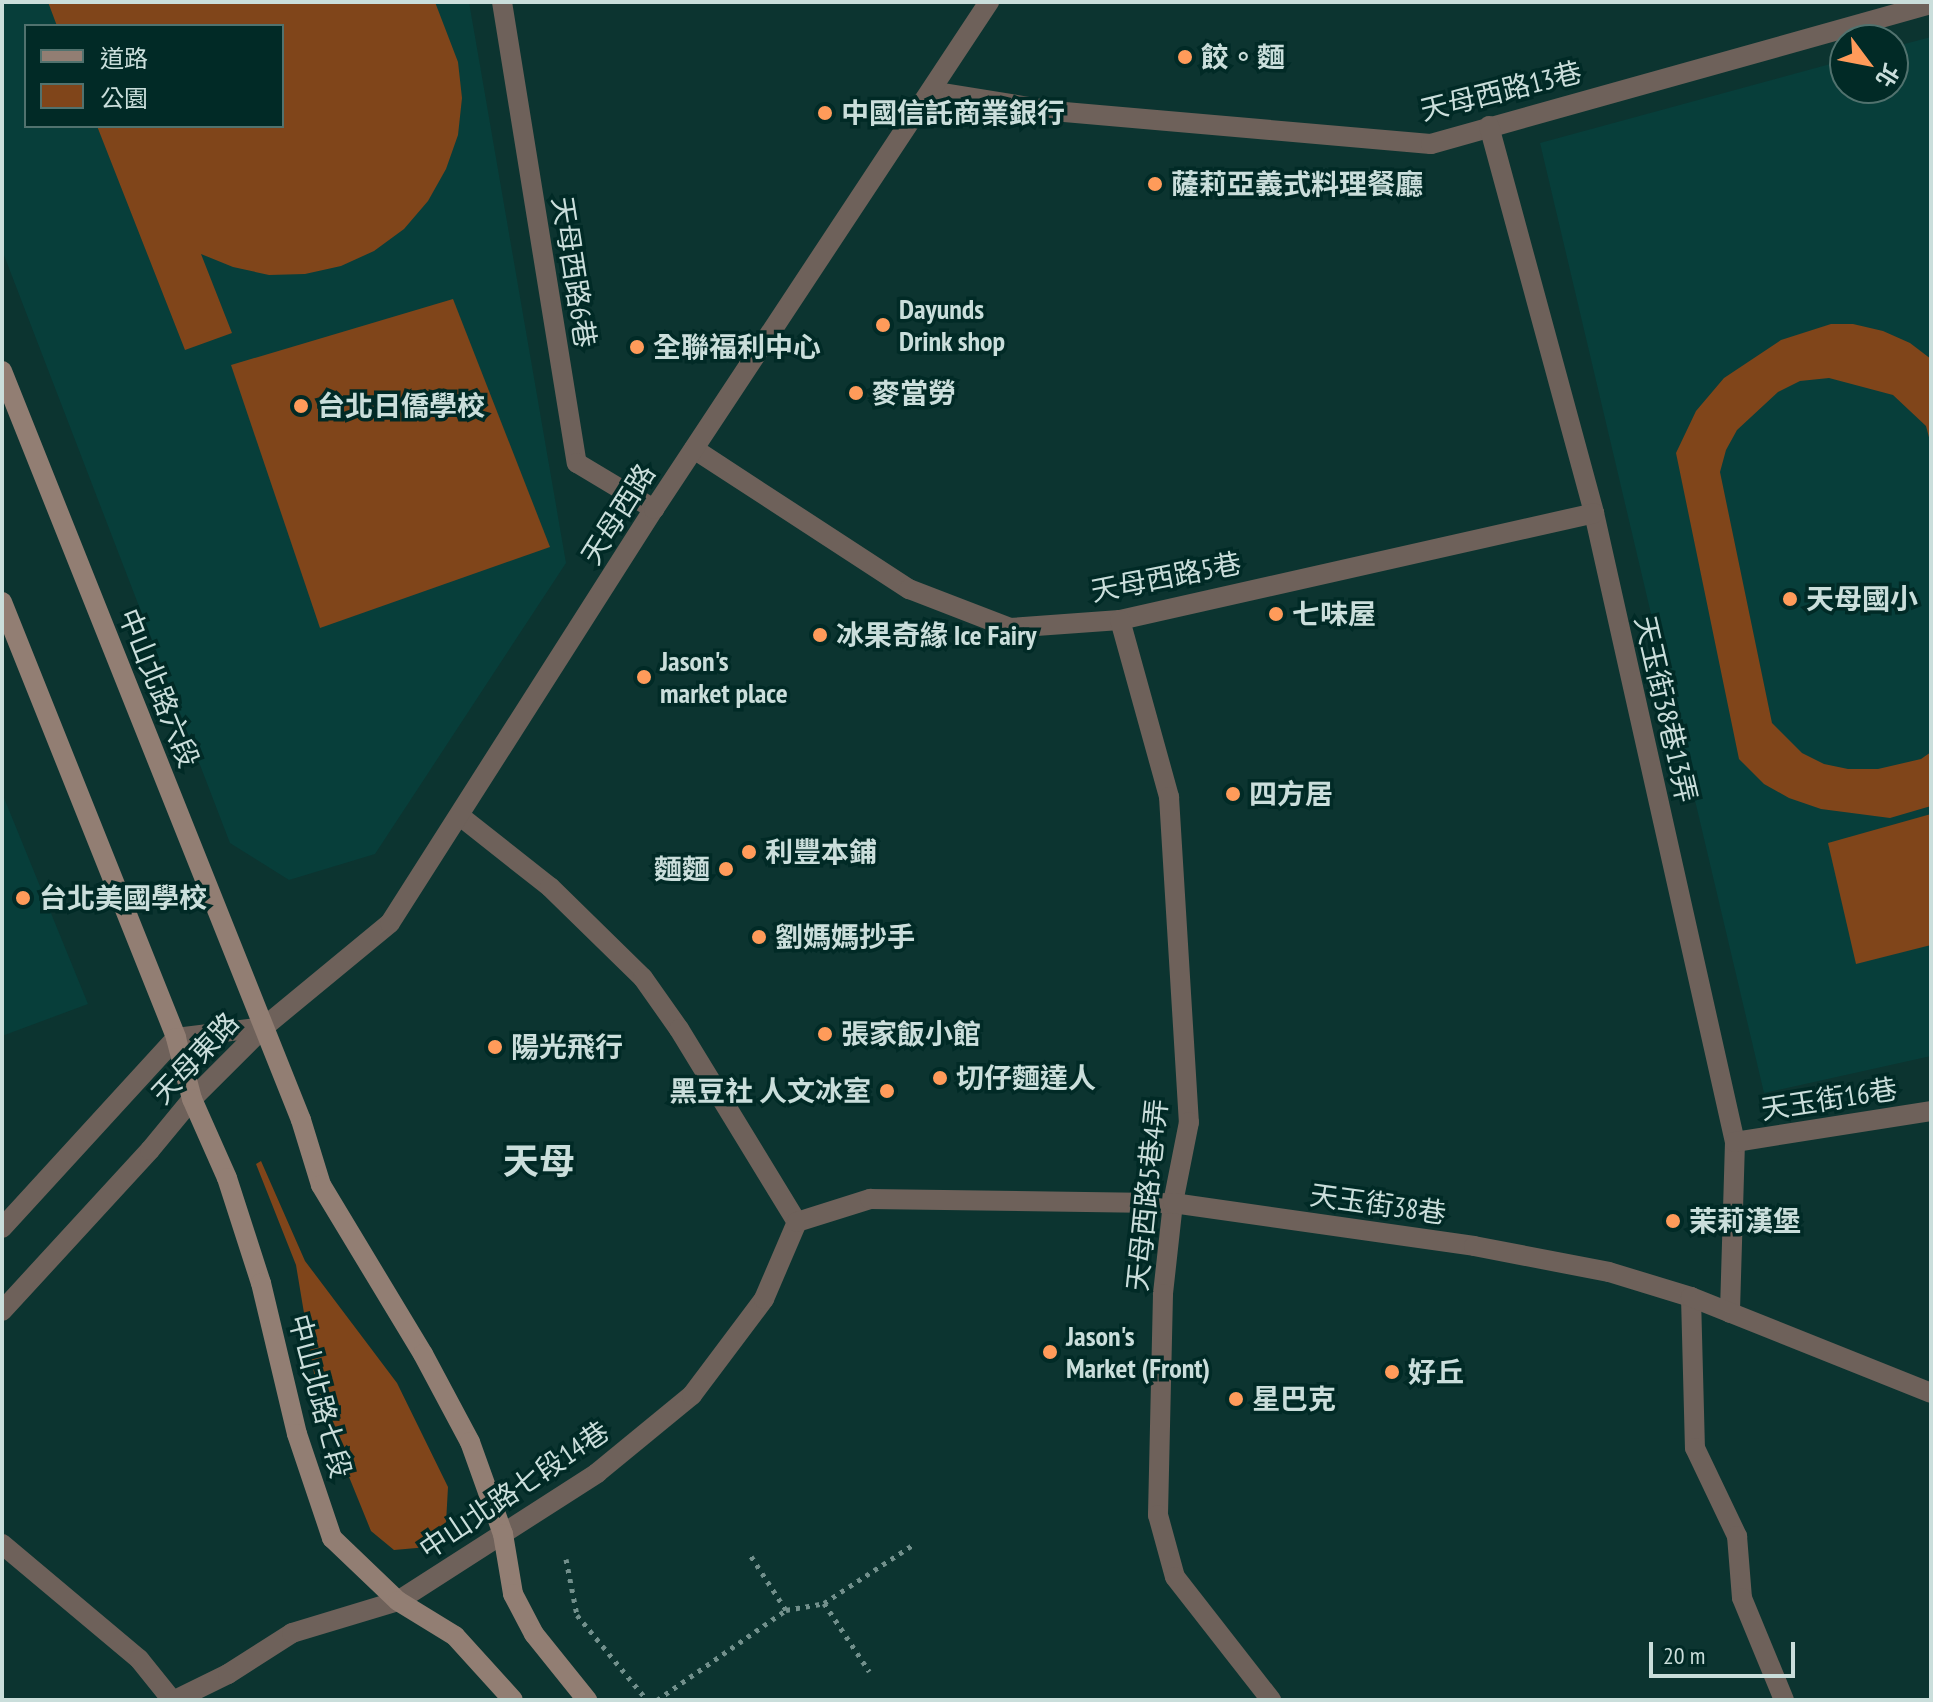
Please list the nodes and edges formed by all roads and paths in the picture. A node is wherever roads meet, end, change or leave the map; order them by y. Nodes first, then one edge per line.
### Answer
1 (502, 2) edge
2 (989, 2) edge
3 (1931, 4) edge
4 (931, 91) junction
5 (1489, 126) junction
6 (2, 371) edge
7 (694, 449) junction
8 (654, 509) junction
9 (1594, 513) junction
10 (2, 602) edge
11 (1120, 620) junction
12 (460, 816) junction
13 (264, 1027) junction
14 (176, 1038) junction
15 (192, 1099) junction
16 (1931, 1111) edge
17 (1735, 1142) junction
18 (1173, 1203) junction
19 (797, 1222) junction
20 (2, 1228) edge
21 (1691, 1297) junction
22 (2, 1311) edge
23 (1730, 1313) junction
24 (1931, 1393) edge
25 (503, 1534) junction
26 (2, 1544) edge
27 (914, 1544) dead end
28 (749, 1553) dead end
29 (566, 1559) dead end
30 (398, 1601) junction
31 (824, 1603) junction
32 (786, 1610) junction
33 (869, 1671) dead end
34 (173, 1700) edge
35 (513, 1700) edge
36 (587, 1700) edge
37 (647, 1700) edge
38 (657, 1700) edge
39 (1271, 1700) edge
40 (1784, 1700) edge

1 - 8 street, 天母西路6巷
2 - 4 street, 天母西路
3 - 5 street, 天母西路13巷
4 - 5 street, 天母西路13巷
4 - 7 street, 天母西路
5 - 9 street, 天玉街38巷13弄
6 - 13 main road, 中山北路六段
7 - 8 street, 天母西路
7 - 11 street, 天母西路5巷
8 - 12 street, 天母西路
9 - 11 street, 天母西路5巷
9 - 17 street, 天玉街38巷13弄
10 - 14 main road
11 - 18 street, 天母西路5巷4弄
12 - 13 street, 天母西路
12 - 19 street
13 - 14 street, 天母東路
13 - 15 street, 天母東路
13 - 25 main road
14 - 15 main road, 中山北路七段
14 - 20 street, 天母東路
15 - 22 street, 天母東路
15 - 30 main road, 中山北路七段
16 - 17 street, 天玉街16巷
17 - 23 street, 天玉街38巷13弄
18 - 19 street, 天玉街38巷
18 - 21 street, 天玉街38巷
18 - 39 street, 天母西路5巷4弄
19 - 25 street, 中山北路七段14巷
21 - 23 street, 天玉街38巷
21 - 40 street
23 - 24 street, 天玉街38巷
25 - 30 street, 中山北路七段14巷
25 - 36 main road
26 - 34 street
27 - 31 path
28 - 32 path
29 - 37 path
30 - 34 street, 中山北路七段14巷
30 - 35 main road, 中山北路七段
31 - 32 path
31 - 33 path
32 - 38 path

